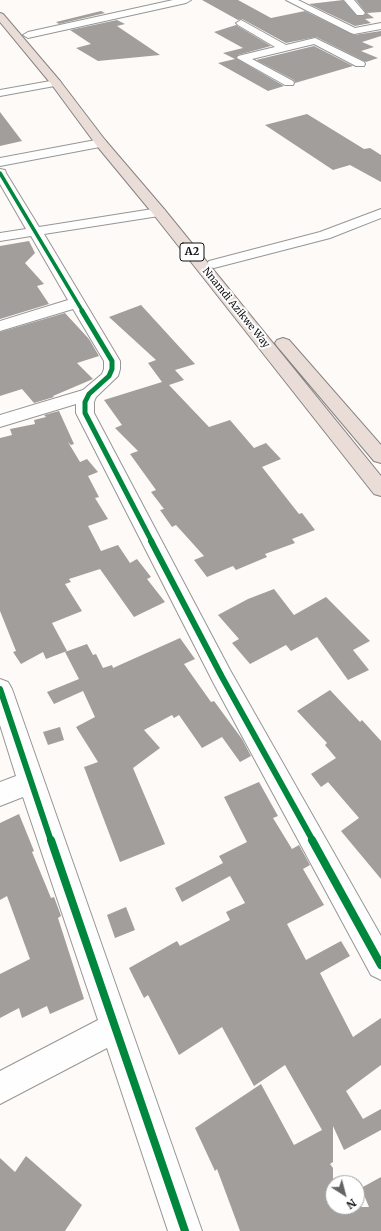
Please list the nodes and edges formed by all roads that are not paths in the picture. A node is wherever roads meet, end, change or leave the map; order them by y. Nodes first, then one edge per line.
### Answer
1 (186, 0) edge
2 (291, 0) edge
3 (349, 0) edge
4 (0, 2) edge
5 (360, 13) dead end
6 (0, 16) edge
7 (241, 23) dead end
8 (381, 26) edge
9 (354, 31) junction
10 (28, 35) junction
11 (367, 38) dead end
12 (315, 41) junction
13 (284, 48) junction
14 (360, 64) dead end
15 (56, 83) junction
16 (289, 83) dead end
17 (0, 92) edge
18 (101, 143) junction
19 (0, 162) edge
20 (0, 173) edge
21 (159, 212) junction
22 (381, 214) edge
23 (34, 232) junction
24 (0, 237) edge
25 (214, 264) junction
26 (76, 303) junction
27 (261, 318) dead end
28 (0, 326) edge
29 (272, 330) dead end
30 (89, 394) junction
31 (0, 421) edge
32 (381, 457) edge
33 (381, 489) edge
34 (0, 689) edge
35 (30, 782) junction
36 (0, 794) edge
37 (381, 965) edge
38 (116, 1027) junction
39 (0, 1088) edge
40 (185, 1231) edge

1 - 10 street
2 - 9 street
3 - 5 street
4 - 10 highway, Nnamdi Azikwe Way / A2
6 - 15 highway, Nnamdi Azikwe Way / A2
7 - 13 street
8 - 9 street
9 - 11 street
9 - 12 street
10 - 25 highway, Nnamdi Azikwe Way / A2
12 - 13 street
12 - 14 street
13 - 16 street
15 - 17 street
15 - 18 highway, Nnamdi Azikwe Way / A2
18 - 19 street
18 - 21 highway, Nnamdi Azikwe Way / A2
20 - 23 street
21 - 23 street
21 - 33 highway, Nnamdi Azikwe Way / A2
22 - 25 street
23 - 24 street
23 - 26 street
25 - 27 highway, Nnamdi Azikwe Way / A2
26 - 28 street
26 - 30 street
29 - 32 highway, Nnamdi Azikwe Way
30 - 31 street
30 - 37 street
34 - 35 street
35 - 36 street
35 - 38 street
38 - 39 street
38 - 40 street

